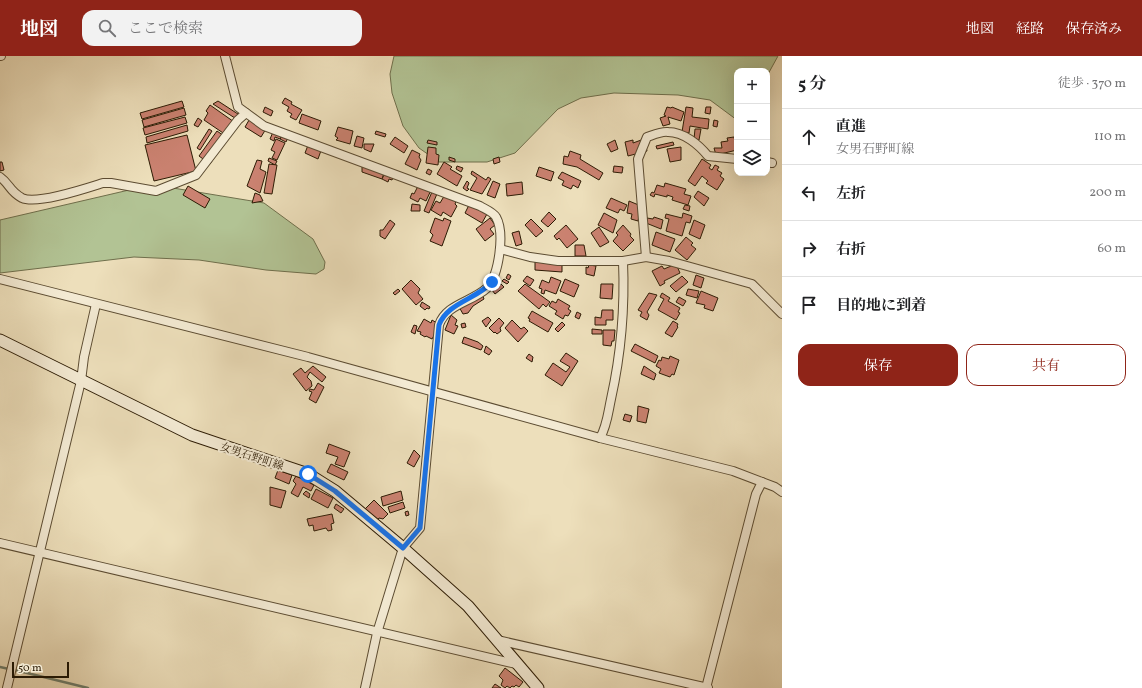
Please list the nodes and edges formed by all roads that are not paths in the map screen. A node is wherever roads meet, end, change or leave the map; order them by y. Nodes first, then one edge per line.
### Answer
1 (224, 56) edge
2 (246, 113) junction
3 (734, 159) edge
4 (0, 177) edge
5 (500, 249) junction
6 (646, 257) junction
7 (623, 261) junction
8 (0, 279) edge
9 (96, 304) junction
10 (782, 314) edge
11 (0, 340) edge
12 (81, 381) junction
13 (434, 391) junction
14 (600, 438) junction
15 (762, 482) junction
16 (782, 492) edge
17 (0, 544) edge
18 (403, 548) junction
19 (39, 553) junction
20 (377, 633) junction
21 (497, 640) junction
22 (516, 664) junction
23 (7, 688) edge
24 (365, 688) edge
25 (538, 688) edge
26 (706, 688) edge

1 - 2 street
2 - 4 street
2 - 5 street
3 - 6 street
5 - 7 street
5 - 13 street
6 - 7 street
6 - 10 street
7 - 14 street
8 - 9 street
9 - 12 street
9 - 13 street
11 - 12 main road, 女男石野町線
12 - 18 main road, 女男石野町線
12 - 19 street
13 - 14 street
13 - 18 street
14 - 15 street
15 - 16 street
15 - 26 street
17 - 19 street
18 - 20 street
18 - 21 main road, 女男石野町線
19 - 20 street
19 - 23 street
20 - 22 street
20 - 24 street
21 - 22 main road, 女男石野町線
21 - 26 street
22 - 25 main road, 女男石野町線

